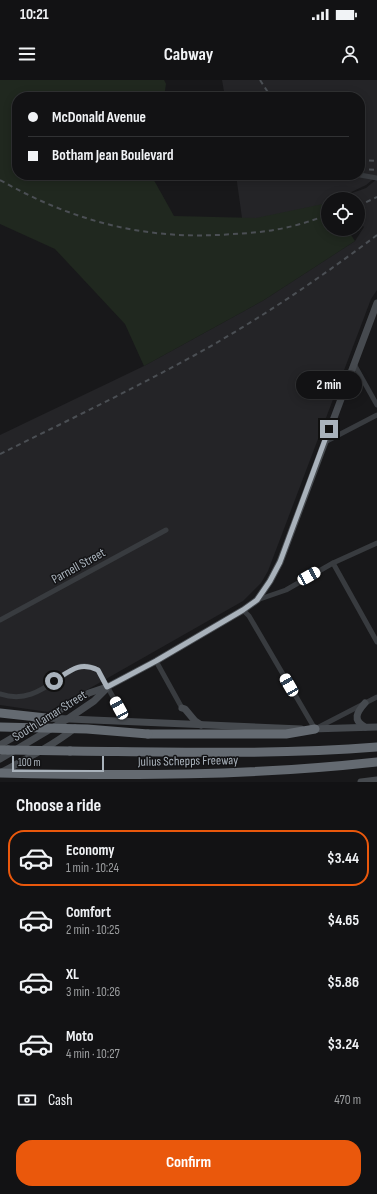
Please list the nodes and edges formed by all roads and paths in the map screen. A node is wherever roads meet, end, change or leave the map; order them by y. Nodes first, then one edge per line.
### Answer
1 (365, 176) edge
2 (377, 178) edge
3 (377, 303) edge
4 (354, 364) junction
5 (377, 405) edge
6 (377, 415) edge
7 (324, 443) junction
8 (166, 530) dead end
9 (377, 544) edge
10 (333, 563) junction
11 (257, 600) junction
12 (243, 610) junction
13 (0, 620) edge
14 (377, 642) edge
15 (156, 661) junction
16 (107, 687) junction
17 (0, 694) edge
18 (377, 697) edge
19 (365, 703) junction
20 (182, 708) junction
21 (0, 713) edge
22 (46, 718) junction
23 (69, 718) junction
24 (86, 720) junction
25 (127, 722) junction
26 (181, 723) junction
27 (201, 725) junction
28 (0, 727) edge
29 (366, 727) junction
30 (377, 727) edge
31 (314, 729) junction
32 (0, 744) edge
33 (377, 746) edge
34 (0, 750) edge
35 (0, 760) edge
36 (377, 762) edge
37 (0, 773) edge
38 (377, 780) edge
39 (361, 782) edge

1 - 2 street
3 - 4 main road
4 - 5 street
4 - 7 main road
6 - 7 street
7 - 11 main road
8 - 13 street, Parnell Street
9 - 10 street
10 - 11 street
10 - 14 street
11 - 12 main road
12 - 15 main road
12 - 31 street
15 - 16 main road
15 - 20 street
16 - 17 street
16 - 22 main road, South Lamar Street
16 - 23 main road, South Lamar Street
16 - 25 street
18 - 19 street
19 - 29 main road
19 - 31 street
20 - 26 main road
20 - 27 main road
21 - 22 highway
22 - 23 main road
22 - 32 main road, South Lamar Street
23 - 24 main road
23 - 35 main road, South Lamar Street
24 - 25 main road
24 - 37 main road
25 - 26 main road
26 - 27 main road
27 - 31 main road
28 - 31 highway, bridge
29 - 30 main road
29 - 31 main road
33 - 34 highway, Julius Schepps Freeway, bridge
36 - 37 highway, Julius Schepps Freeway
38 - 39 main road

